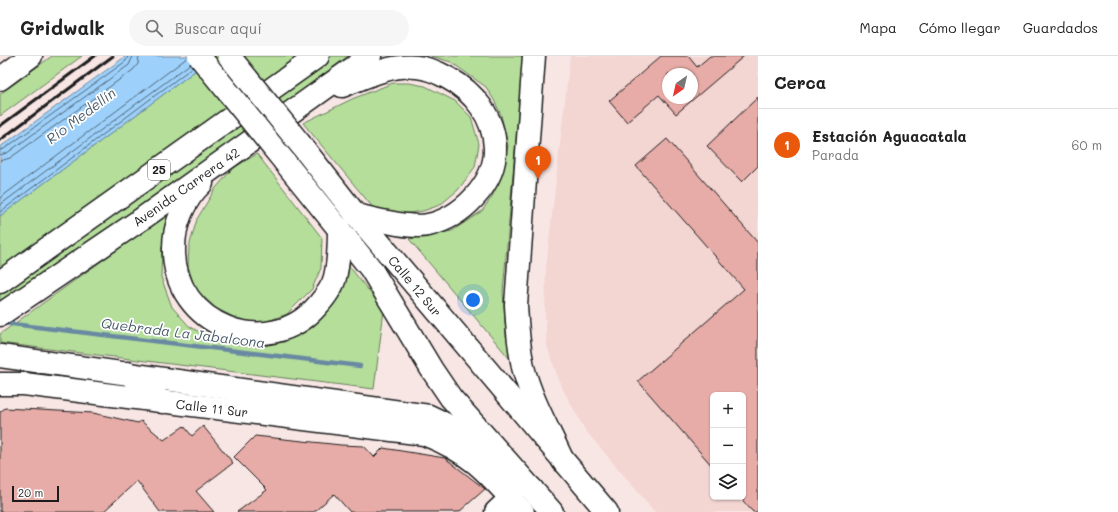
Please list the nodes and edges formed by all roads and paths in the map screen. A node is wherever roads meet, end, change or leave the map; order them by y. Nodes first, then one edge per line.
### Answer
1 (31, 56) edge
2 (199, 56) edge
3 (229, 56) edge
4 (318, 56) edge
5 (370, 56) edge
6 (534, 56) edge
7 (0, 79) edge
8 (312, 97) junction
9 (224, 160) junction
10 (356, 215) junction
11 (339, 228) junction
12 (0, 282) edge
13 (0, 316) edge
14 (0, 356) edge
15 (128, 374) junction
16 (0, 384) edge
17 (162, 402) junction
18 (563, 461) junction
19 (532, 489) junction
20 (510, 508) edge
21 (552, 512) edge
22 (607, 512) edge

1 - 7 main road
2 - 11 main road, Calle 12 Sur, bridge
3 - 10 main road, Calle 12 Sur, bridge
4 - 12 main road, 25
5 - 8 main road, Avenida Carrera 42 / 25
6 - 18 main road
8 - 9 main road, Avenida Carrera 42 / 25
8 - 10 main road
9 - 11 main road
9 - 13 main road, Avenida Carrera 42 / 25
10 - 18 main road, Calle 12 Sur
11 - 19 main road, Calle 12 Sur
14 - 15 main road
15 - 17 main road
15 - 19 main road
16 - 17 main road, Calle 11 Sur
17 - 20 main road, Calle 11 Sur
18 - 22 main road, Calle 12 Sur
19 - 21 main road, Calle 12 Sur

